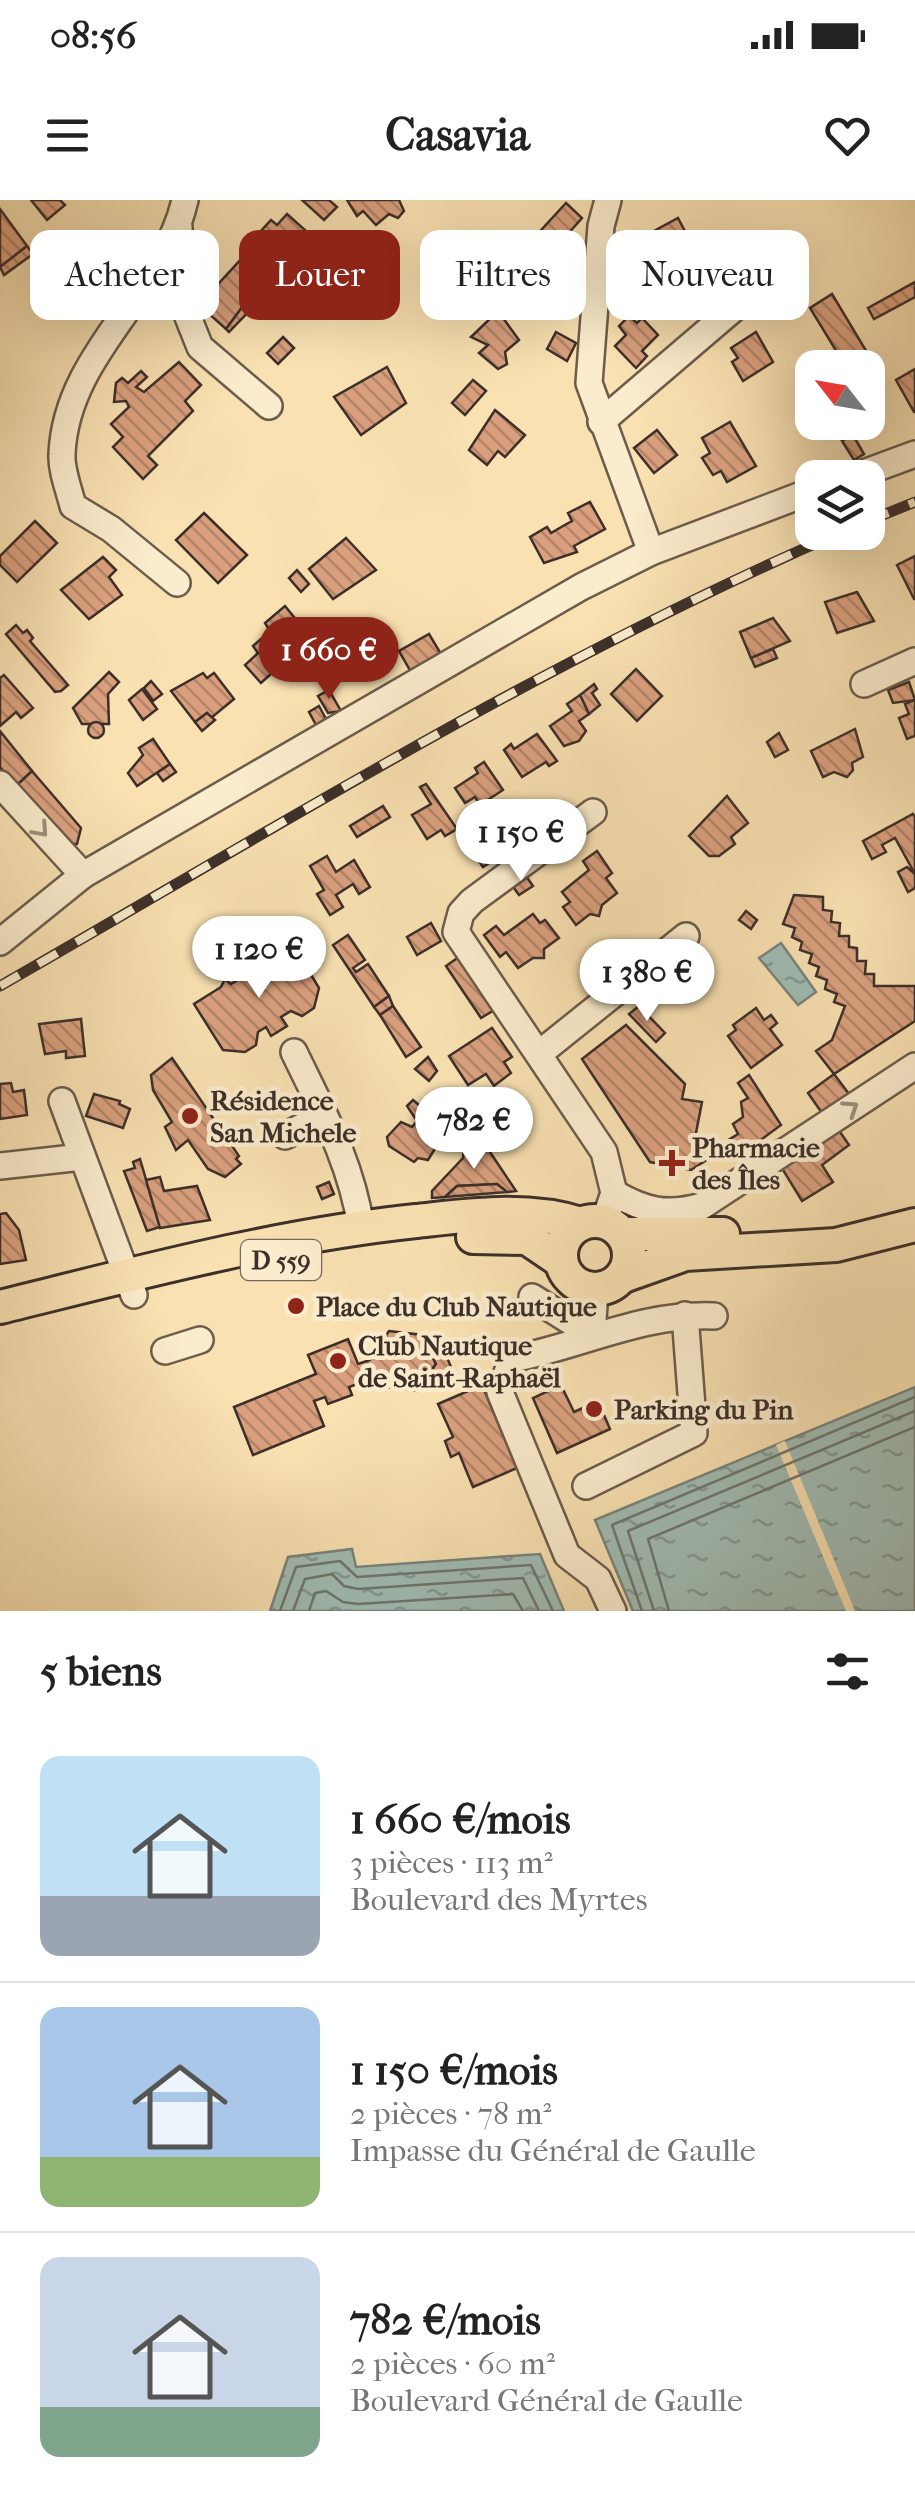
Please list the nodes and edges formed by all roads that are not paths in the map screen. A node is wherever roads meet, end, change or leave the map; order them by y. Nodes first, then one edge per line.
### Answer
1 (185, 200) edge
2 (608, 200) edge
3 (179, 227) junction
4 (720, 320) edge
5 (269, 406) dead end
6 (600, 422) junction
7 (915, 454) edge
8 (885, 465) edge
9 (795, 498) edge
10 (651, 552) junction
11 (177, 583) dead end
12 (915, 662) edge
13 (864, 684) dead end
14 (0, 784) edge
15 (593, 812) dead end
16 (83, 876) junction
17 (686, 936) dead end
18 (0, 942) edge
19 (294, 1052) dead end
20 (540, 1053) junction
21 (915, 1066) edge
22 (62, 1101) dead end
23 (324, 1115) junction
24 (285, 1136) dead end
25 (82, 1157) junction
26 (0, 1166) edge
27 (740, 1181) junction
28 (915, 1204) edge
29 (605, 1218) junction
30 (915, 1224) edge
31 (361, 1227) junction
32 (737, 1234) junction
33 (561, 1261) junction
34 (609, 1283) junction
35 (132, 1286) junction
36 (532, 1296) dead end
37 (0, 1307) edge
38 (685, 1315) junction
39 (714, 1316) dead end
40 (0, 1327) edge
41 (592, 1335) junction
42 (200, 1340) dead end
43 (164, 1351) dead end
44 (586, 1486) dead end
45 (612, 1611) edge

1 - 3 street
2 - 6 street
3 - 5 street
3 - 11 street
4 - 6 street
6 - 10 street
7 - 8 street
9 - 10 street
10 - 16 street
12 - 13 street
14 -> 16 street
15 - 20 street
16 - 18 street
17 - 20 street
19 - 23 street
20 - 29 street
27 -> 21 street
22 - 25 street
23 - 24 street
23 - 31 street
25 - 26 street
25 - 35 street
27 - 29 street
27 - 32 street
28 - 32 main road, D 559
29 - 31 main road, D 559
29 - 32 main road, D 559
29 - 33 main road
29 - 34 main road
30 - 34 main road
31 - 35 main road, D 559
33 - 34 main road
33 - 35 main road, D 559
34 - 41 street
35 - 37 main road, D 559
35 - 40 main road, D 559
36 - 41 street
38 - 39 street
38 - 41 street
38 - 44 street
41 - 45 street
42 - 43 street

